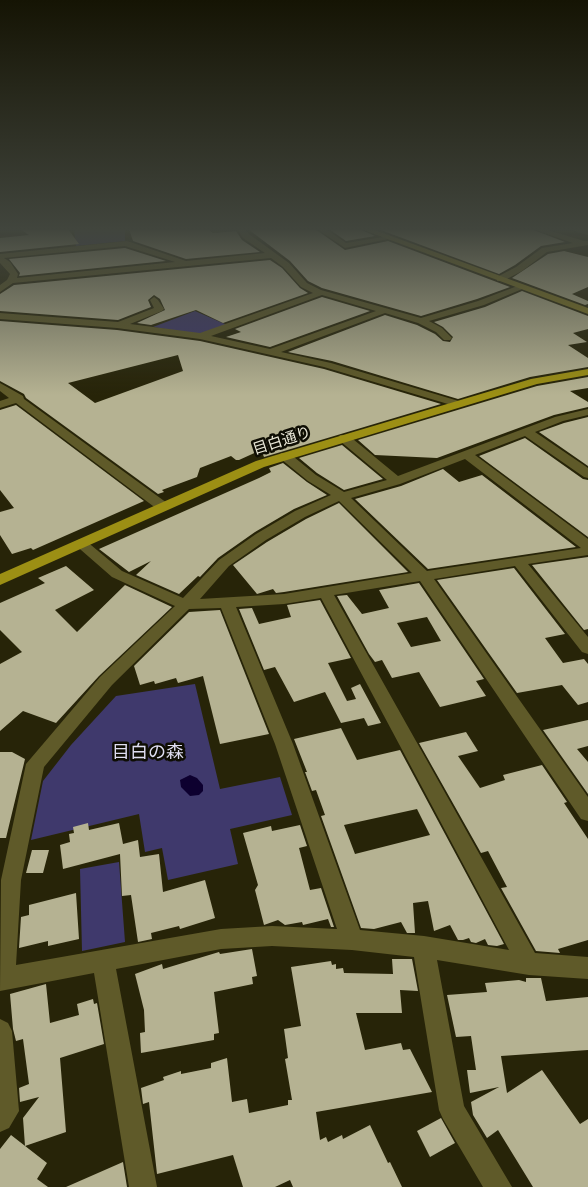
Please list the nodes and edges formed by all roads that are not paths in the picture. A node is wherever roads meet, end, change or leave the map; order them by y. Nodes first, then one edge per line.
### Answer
1 (303, 284) edge
2 (516, 284) edge
3 (523, 287) junction
4 (321, 292) junction
5 (154, 300) dead end
6 (386, 310) junction
7 (588, 311) edge
8 (0, 316) edge
9 (421, 321) junction
10 (117, 325) junction
11 (200, 336) junction
12 (447, 338) dead end
13 (271, 352) junction
14 (588, 372) edge
15 (0, 386) edge
16 (19, 398) junction
17 (458, 404) junction
18 (0, 405) edge
19 (588, 412) edge
20 (526, 431) junction
21 (344, 438) junction
22 (466, 454) junction
23 (285, 456) junction
24 (588, 474) edge
25 (396, 481) junction
26 (342, 496) junction
27 (162, 506) junction
28 (80, 543) junction
29 (588, 546) edge
30 (588, 551) edge
31 (518, 561) junction
32 (424, 576) junction
33 (0, 580) edge
34 (325, 592) junction
35 (227, 603) junction
36 (184, 604) junction
37 (588, 648) edge
38 (588, 812) edge
39 (352, 940) junction
40 (424, 947) junction
41 (103, 960) junction
42 (529, 964) junction
43 (588, 968) edge
44 (0, 979) edge
45 (0, 1031) edge
46 (0, 1119) edge
47 (143, 1187) edge
48 (498, 1187) edge

1 - 4 street
2 - 3 street
3 - 7 street
3 - 9 street
4 - 6 street
4 - 11 street
5 - 10 street
6 - 9 street
6 - 13 street
8 - 10 street
9 - 12 street
10 - 11 street
11 - 13 street
13 - 17 street
14 - 17 main road, 目白通り
15 - 16 street
16 - 18 street
16 - 27 street
17 - 21 main road, 目白通り
19 - 20 street
20 - 22 street
20 - 24 street
21 - 23 main road, 目白通り
21 - 25 street
22 - 25 street
22 - 29 street
23 - 26 street
23 - 27 main road, 目白通り
25 - 26 street
26 - 32 street
26 - 36 street
27 - 28 main road, 目白通り
28 - 33 main road, 目白通り
28 - 36 street
30 - 31 street
31 - 32 street
31 - 37 street
32 - 34 street
32 - 38 street
34 - 35 street
34 - 42 street
35 - 36 street
35 - 39 street
36 - 44 street
39 - 40 street
39 - 41 street
40 - 42 street
40 - 48 street
41 - 44 street
41 - 47 street
42 - 43 street
45 - 46 street

